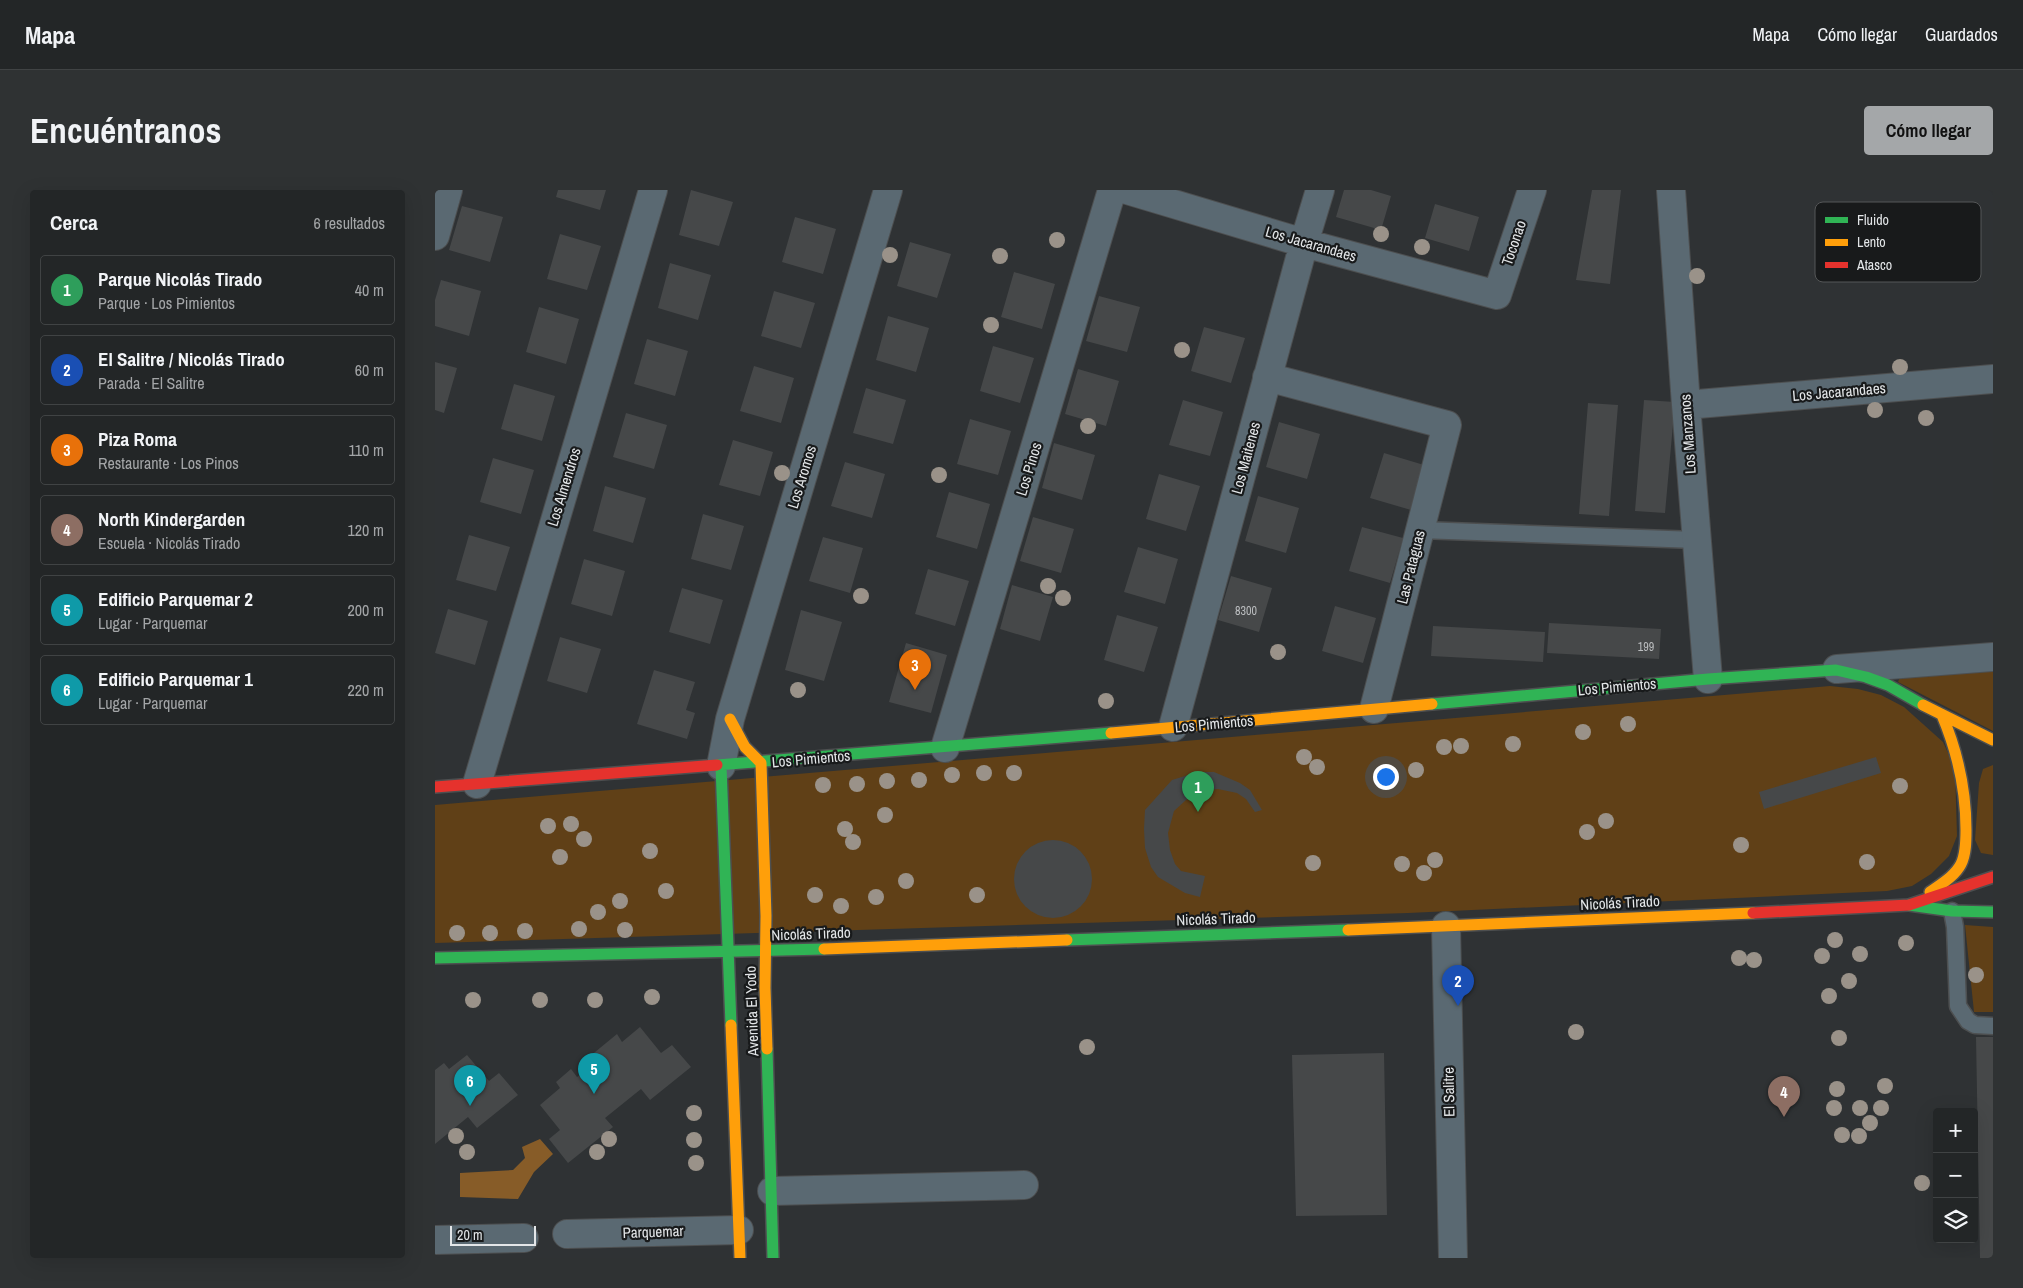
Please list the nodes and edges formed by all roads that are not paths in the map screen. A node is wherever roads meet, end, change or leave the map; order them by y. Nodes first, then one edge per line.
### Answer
1 (448, 190) edge
2 (653, 190) edge
3 (888, 190) edge
4 (1112, 190) edge
5 (1127, 190) edge
6 (1320, 190) edge
7 (1532, 190) edge
8 (1671, 190) edge
9 (1159, 195) edge
10 (435, 236) edge
11 (1304, 243) junction
12 (1497, 295) joint
13 (1267, 377) junction
14 (1993, 379) edge
15 (1686, 405) junction
16 (1420, 530) junction
17 (1697, 540) junction
18 (1993, 657) edge
19 (1836, 670) junction
20 (1708, 679) junction
21 (1374, 709) junction
22 (1942, 716) junction
23 (730, 719) junction
24 (1173, 728) junction
25 (1993, 740) edge
26 (945, 748) junction
27 (761, 763) junction
28 (721, 766) junction
29 (477, 784) junction
30 (435, 787) edge
31 (1993, 876) edge
32 (1909, 905) junction
33 (1952, 911) junction
34 (1993, 912) edge
35 (1446, 926) junction
36 (728, 950) junction
37 (766, 951) junction
38 (435, 958) edge
39 (1993, 1026) edge
40 (1024, 1185) dead end
41 (772, 1191) junction
42 (739, 1230) junction
43 (567, 1234) dead end
44 (524, 1238) dead end
45 (435, 1240) edge
46 (740, 1258) edge
47 (773, 1258) edge
48 (1453, 1258) edge

1 - 10 street
2 - 29 street, Los Almendros
3 - 23 street, Los Aromos
4 - 26 street, Los Pinos
5 - 9 street, Los Jacarandaes
6 - 11 street, Los Maitenes
7 - 12 street, Toconao
8 - 15 street, Los Manzanos
9 - 11 street, Los Jacarandaes
11 - 12 street, Los Jacarandaes
11 - 13 street, Los Maitenes
13 - 16 street, Las Pataguas
13 - 24 street, Los Maitenes
14 - 15 street, Los Jacarandaes
15 - 17 street, Los Manzanos
16 - 17 lane
16 - 21 street, Las Pataguas
17 - 20 street, Los Manzanos
18 - 19 street, Los Pimientos
19 - 20 main road, Los Pimientos
19 - 22 main road
20 - 21 main road, Los Pimientos
21 - 24 main road, Los Pimientos
22 - 25 main road
22 - 32 main road
23 - 27 main road
23 - 28 street, Los Aromos
24 - 26 main road, Los Pimientos
26 - 27 main road, Los Pimientos
27 - 28 main road, Los Pimientos
27 - 37 main road, Avenida El Yodo
28 - 29 main road, Los Pimientos
28 - 36 main road, Avenida El Yodo
29 - 30 main road, Los Pimientos
31 - 32 main road, Nicolás Tirado
32 - 33 main road
32 - 35 main road, Nicolás Tirado
33 - 34 main road
33 - 39 lane
35 - 37 main road, Nicolás Tirado
35 - 48 street, El Salitre
36 - 37 main road, Nicolás Tirado
36 - 38 main road, Nicolás Tirado
36 - 42 main road, Avenida El Yodo
37 - 41 main road, Avenida El Yodo
40 - 41 street
41 - 47 main road, Avenida El Yodo
42 - 43 street, Parquemar
42 - 46 main road, Avenida El Yodo
44 - 45 street

